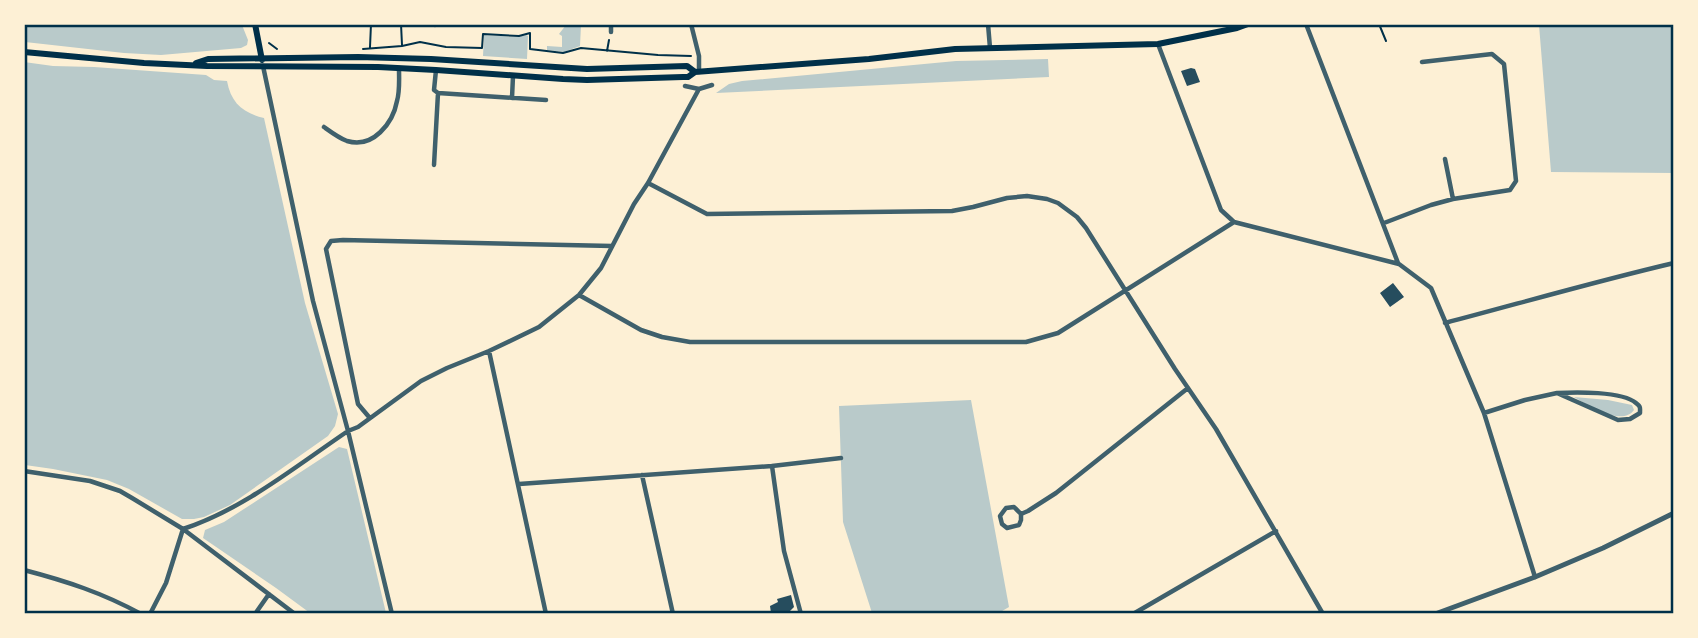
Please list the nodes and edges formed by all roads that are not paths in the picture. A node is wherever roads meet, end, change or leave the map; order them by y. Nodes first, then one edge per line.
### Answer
1 (255, 24) edge
2 (611, 24) edge
3 (691, 24) edge
4 (988, 24) edge
5 (1248, 24) edge
6 (1306, 24) edge
7 (611, 32) road end
8 (1158, 44) junction
9 (990, 48) junction
10 (24, 52) edge
11 (262, 62) junction
12 (1422, 62) dead end
13 (399, 68) junction
14 (436, 69) junction
15 (697, 72) junction
16 (513, 76) junction
17 (712, 85) dead end
18 (685, 86) dead end
19 (699, 89) junction
20 (438, 93) junction
21 (512, 98) junction
22 (546, 100) dead end
23 (324, 127) dead end
24 (1446, 159) dead end
25 (434, 165) dead end
26 (648, 183) junction
27 (1453, 199) junction
28 (1234, 222) junction
29 (1384, 223) junction
30 (612, 246) junction
31 (1674, 263) edge
32 (1399, 264) junction
33 (1126, 291) junction
34 (579, 295) junction
35 (1445, 323) junction
36 (489, 351) junction
37 (1188, 388) junction
38 (1557, 393) junction
39 (1484, 413) junction
40 (369, 417) junction
41 (348, 431) junction
42 (841, 458) dead end
43 (772, 466) junction
44 (24, 471) edge
45 (642, 475) junction
46 (519, 484) junction
47 (1674, 513) edge
48 (1021, 514) junction
49 (183, 529) junction
50 (1276, 531) junction
51 (24, 570) edge
52 (1535, 577) junction
53 (269, 594) junction
54 (141, 614) edge
55 (150, 614) edge
56 (255, 614) edge
57 (295, 614) edge
58 (391, 614) edge
59 (546, 614) edge
60 (673, 614) edge
61 (801, 614) edge
62 (1133, 614) edge
63 (1323, 614) edge
64 (1435, 614) edge

1 - 11 main road
2 - 7 street
3 - 15 street
4 - 9 street
5 - 8 main road
6 - 29 street
8 - 9 main road
8 - 28 street
9 - 15 main road
10 - 11 main road
11 - 13 main road
11 - 15 main road
11 - 41 street
12 - 27 street
13 - 14 main road
13 - 23 street
14 - 16 main road
14 - 20 street
15 - 16 main road
16 - 21 street
17 - 19 street
18 - 19 street
19 - 26 street
20 - 21 street
20 - 25 street
21 - 22 street
24 - 27 street
26 - 30 street
26 - 33 street
27 - 29 street
28 - 32 street
28 - 33 street
29 - 32 street
30 - 34 street
30 - 40 street
31 - 35 street
32 - 35 street
33 - 34 street
33 - 37 street
34 - 36 street
35 - 39 street
36 - 40 street
36 - 46 street
37 - 48 street
37 - 50 street
38 - 38 street
38 - 39 street
39 - 52 street
40 - 41 street
41 - 49 street
41 - 58 street
42 - 43 street
43 - 45 street
43 - 61 street
44 - 49 street
45 - 46 street
45 - 60 street
46 - 59 street
47 - 52 street
48 - 48 street
49 - 53 street
49 - 55 street
50 - 62 street
50 - 63 street
51 - 54 street
52 - 64 street
53 - 56 street
53 - 57 street

